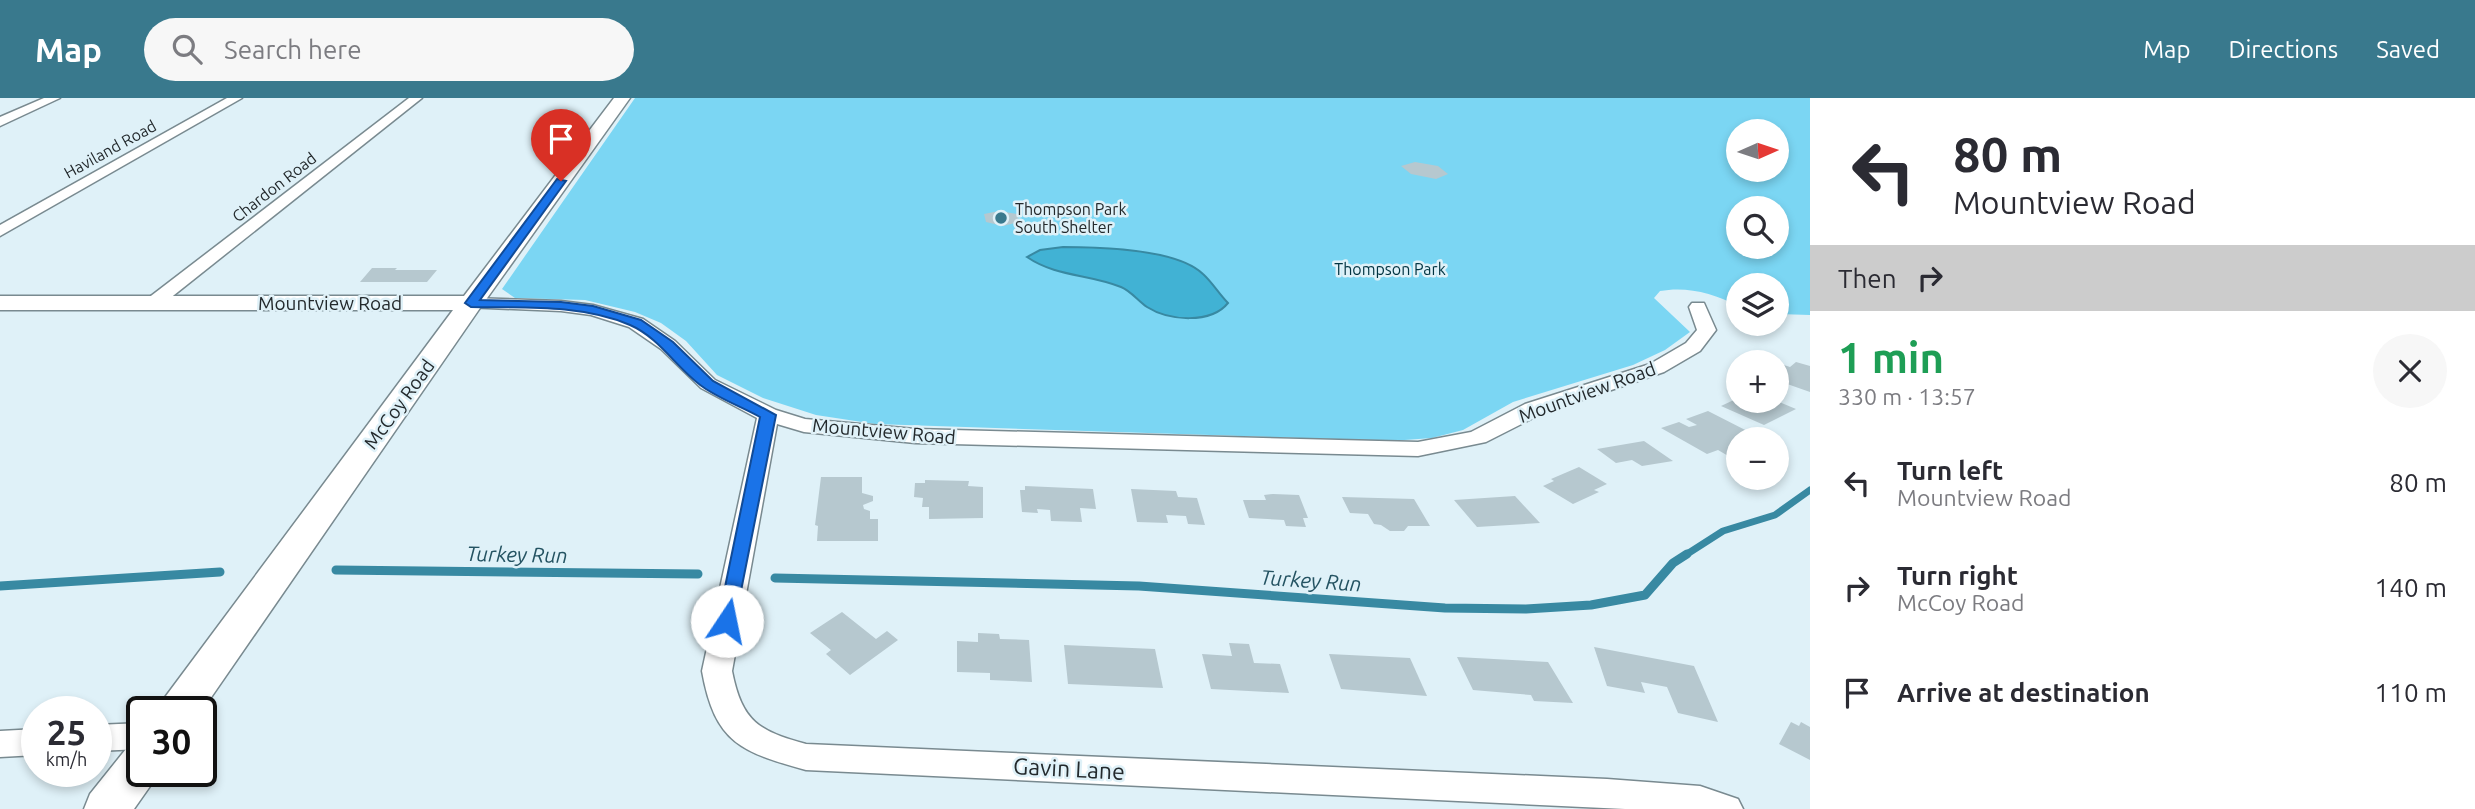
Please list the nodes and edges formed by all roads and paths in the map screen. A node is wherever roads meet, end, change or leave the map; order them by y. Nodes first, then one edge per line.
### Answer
1 (54, 98) edge
2 (236, 98) edge
3 (416, 98) edge
4 (622, 98) edge
5 (0, 122) edge
6 (0, 231) edge
7 (0, 303) edge
8 (153, 303) junction
9 (471, 303) junction
10 (1698, 307) dead end
11 (768, 415) junction
12 (189, 696) edge
13 (21, 743) edge
14 (0, 744) edge
15 (126, 783) edge
16 (107, 809) edge
17 (1726, 809) edge

1 - 5 street
2 - 6 street, Haviland Road
3 - 8 street, Chardon Road
4 - 9 main road, McCoy Road
7 - 8 main road, Mountview Road
8 - 9 main road, Mountview Road
9 - 11 street, Mountview Road
9 - 12 main road, McCoy Road
10 - 11 street, Mountview Road
11 - 17 street, Gavin Lane
13 - 14 street
15 - 16 main road

